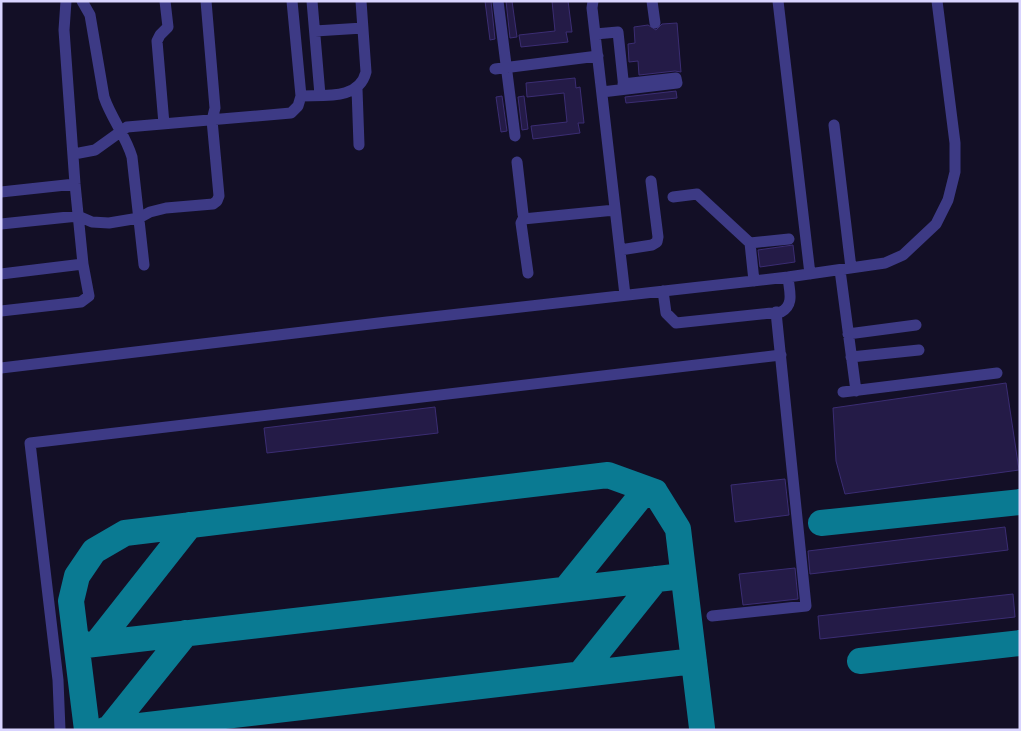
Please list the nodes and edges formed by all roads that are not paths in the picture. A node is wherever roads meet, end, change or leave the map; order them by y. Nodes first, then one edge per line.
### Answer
1 (66, 1) edge
2 (82, 1) edge
3 (165, 1) edge
4 (206, 1) edge
5 (292, 1) edge
6 (312, 1) edge
7 (361, 1) edge
8 (498, 1) edge
9 (593, 1) edge
10 (652, 1) edge
11 (778, 1) edge
12 (937, 1) edge
13 (654, 23) dead end
14 (363, 28) junction
15 (315, 32) junction
16 (595, 34) junction
17 (598, 56) junction
18 (501, 68) junction
19 (357, 89) junction
20 (602, 92) junction
21 (320, 95) junction
22 (301, 96) junction
23 (212, 120) junction
24 (164, 124) junction
25 (834, 125) dead end
26 (120, 131) junction
27 (515, 136) dead end
28 (359, 145) dead end
29 (74, 154) junction
30 (517, 162) dead end
31 (651, 181) dead end
32 (75, 184) junction
33 (1, 192) edge
34 (673, 197) dead end
35 (615, 210) junction
36 (78, 216) junction
37 (139, 218) junction
38 (526, 219) junction
39 (1, 224) edge
40 (789, 239) dead end
41 (750, 243) junction
42 (620, 250) junction
43 (83, 264) junction
44 (144, 264) dead end
45 (846, 269) junction
46 (528, 273) dead end
47 (1, 274) edge
48 (810, 274) junction
49 (788, 277) junction
50 (754, 281) junction
51 (664, 291) junction
52 (625, 295) junction
53 (1, 311) edge
54 (776, 312) junction
55 (916, 325) dead end
56 (848, 334) junction
57 (919, 350) dead end
58 (781, 355) junction
59 (851, 357) junction
60 (1, 368) edge
61 (997, 373) dead end
62 (856, 391) junction
63 (843, 392) dead end
64 (712, 616) dead end
65 (60, 730) edge

1 - 29 street
2 - 26 street
3 - 24 street
4 - 23 street
5 - 22 street
6 - 15 street
7 - 14 street
8 - 18 street
9 - 16 street
10 - 13 street
11 - 48 street
12 - 45 street
14 - 15 street
14 - 19 street
15 - 21 street
16 - 17 street
16 - 20 street
17 - 18 street
17 - 20 street
18 - 27 street
19 - 21 street
19 - 28 street
20 - 35 street
21 - 22 street
22 - 23 street
23 - 24 street
23 - 37 street
24 - 26 street
25 - 45 street
26 - 29 street
26 - 37 street
29 - 32 street
30 - 38 street
31 - 42 street
32 - 33 street
32 - 36 street
34 - 41 street
35 - 38 street
35 - 42 street
36 - 37 street
36 - 39 street
36 - 43 street
37 - 44 street
38 - 46 street
40 - 41 street
41 - 50 street
42 - 52 street
43 - 47 street
43 - 53 street
45 - 48 street
45 - 56 street
48 - 49 street
49 - 50 street
49 - 54 street
50 - 51 street
51 - 52 street
51 - 54 street
52 - 60 street
54 - 58 street
55 - 56 street
56 - 59 street
57 - 59 street
58 - 64 street
58 - 65 street
59 - 62 street
61 - 62 street
62 - 63 street

